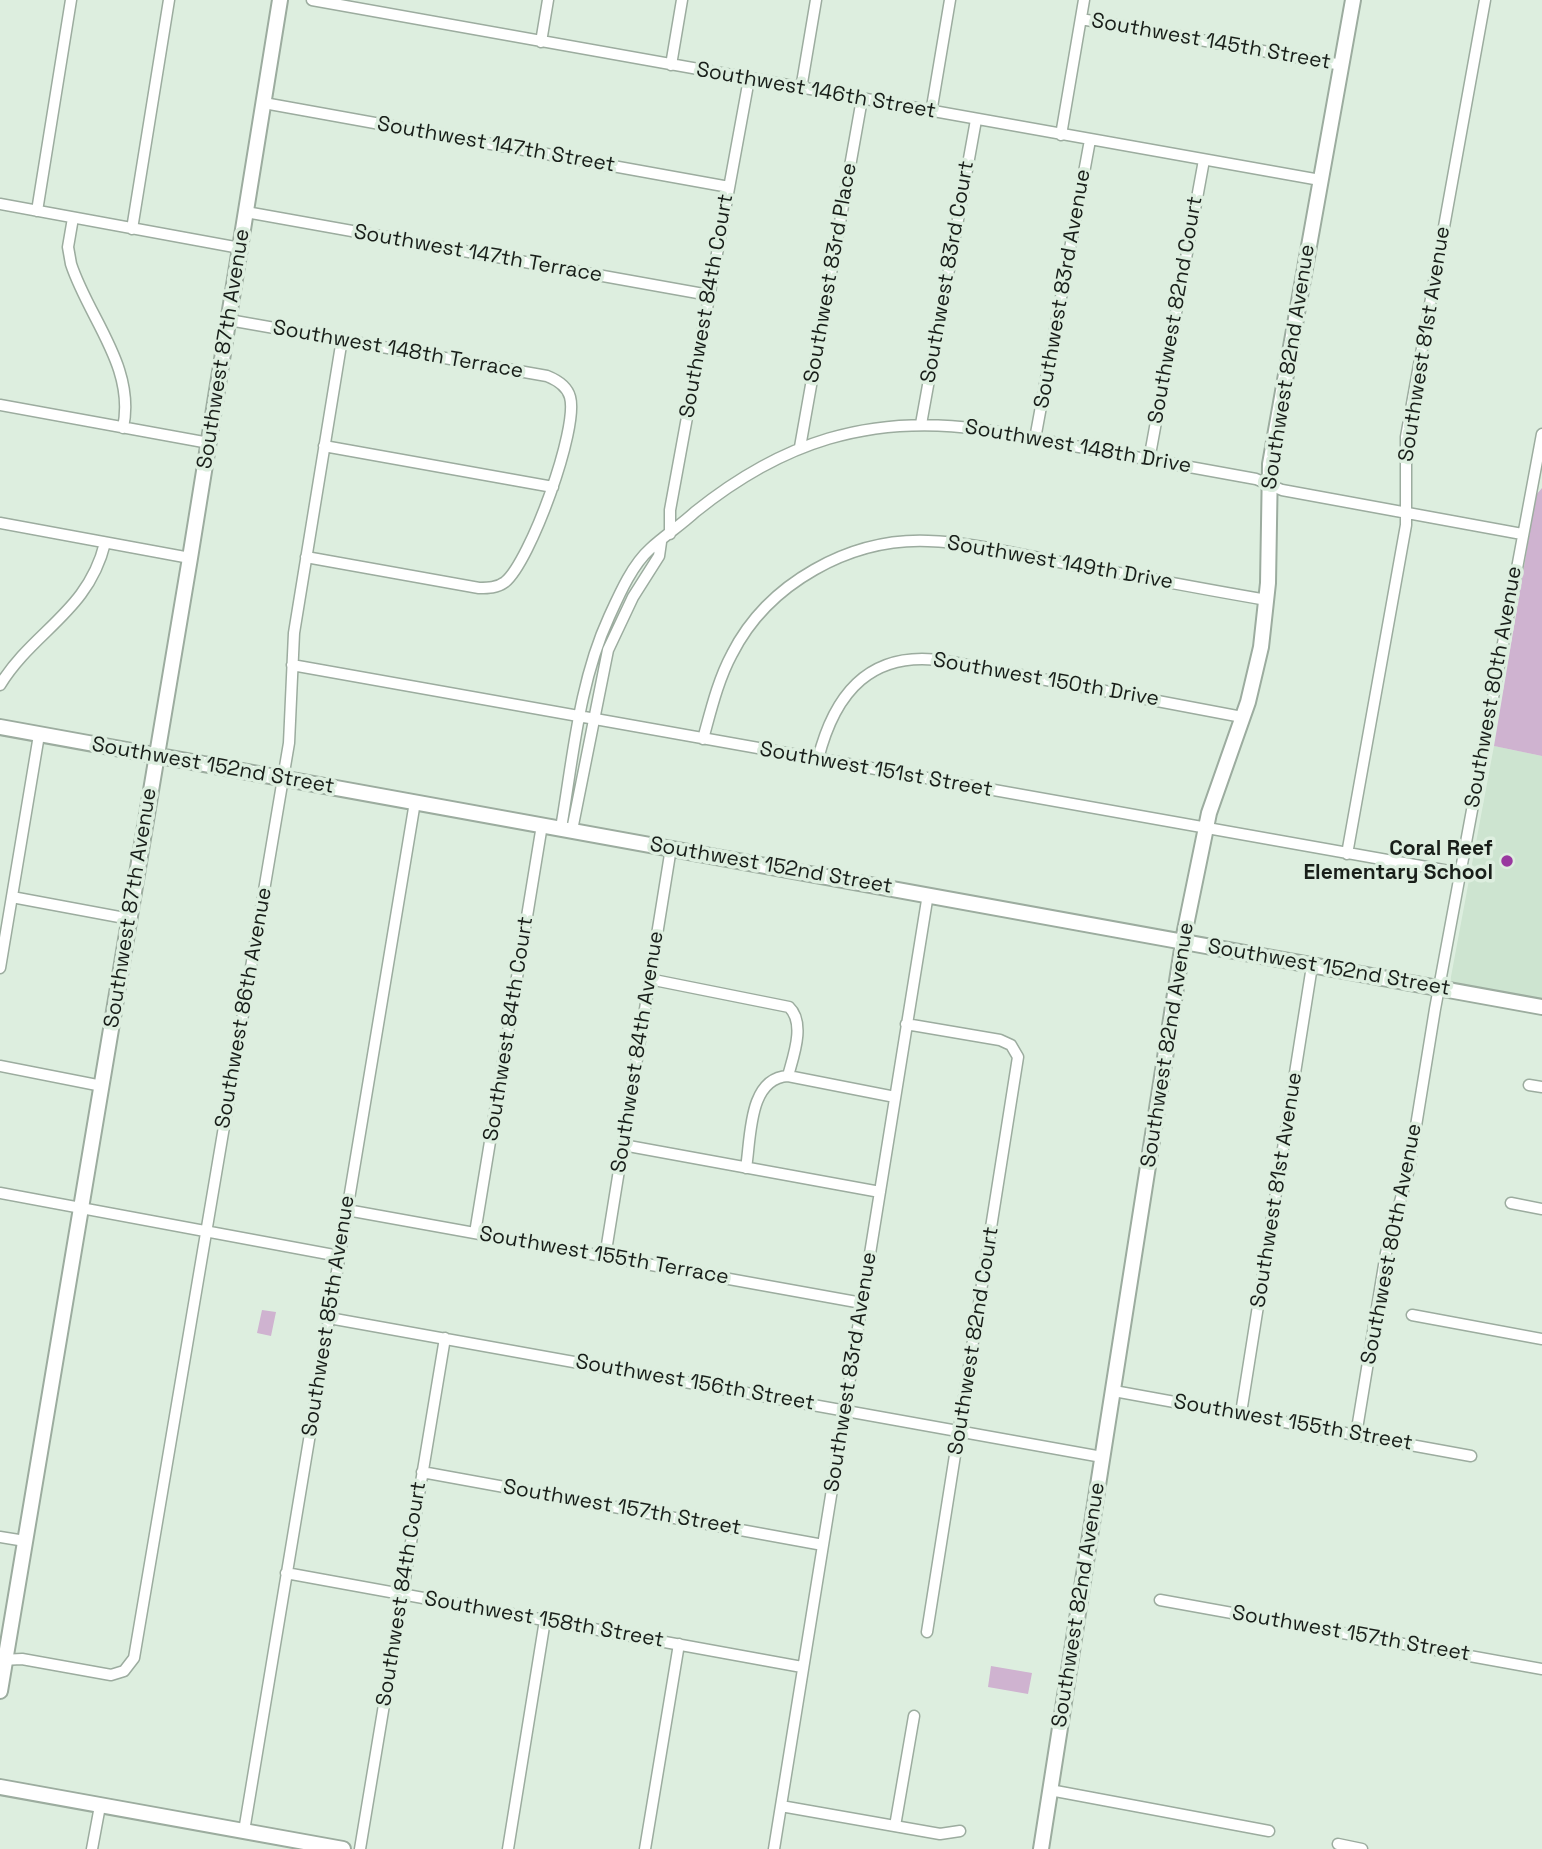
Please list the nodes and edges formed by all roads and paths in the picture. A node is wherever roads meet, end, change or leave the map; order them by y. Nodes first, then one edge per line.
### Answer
1 (71, 0) edge
2 (169, 0) edge
3 (280, 0) edge
4 (312, 0) edge
5 (548, 0) edge
6 (682, 0) edge
7 (816, 0) edge
8 (950, 0) edge
9 (1084, 0) edge
10 (1353, 0) edge
11 (1485, 0) edge
12 (1081, 19) junction
13 (541, 42) junction
14 (671, 65) junction
15 (1342, 65) junction
16 (749, 79) junction
17 (801, 89) junction
18 (862, 99) junction
19 (264, 103) junction
20 (931, 113) junction
21 (976, 120) junction
22 (1061, 135) junction
23 (1090, 140) junction
24 (1203, 160) junction
25 (1320, 180) junction
26 (729, 187) junction
27 (0, 204) edge
28 (37, 211) junction
29 (246, 212) junction
30 (73, 218) junction
31 (132, 229) junction
32 (240, 248) junction
33 (709, 295) junction
34 (229, 320) junction
35 (342, 339) junction
36 (0, 405) edge
37 (921, 424) junction
38 (123, 428) junction
39 (1542, 434) edge
40 (1035, 439) junction
41 (209, 443) junction
42 (324, 446) junction
43 (800, 447) junction
44 (1149, 460) junction
45 (1538, 479) edge
46 (1268, 484) junction
47 (553, 487) junction
48 (1406, 513) junction
49 (0, 523) edge
50 (670, 534) junction
51 (1522, 534) junction
52 (661, 542) junction
53 (106, 543) junction
54 (306, 557) junction
55 (190, 558) junction
56 (1267, 600) junction
57 (292, 665) junction
58 (0, 685) edge
59 (580, 717) junction
60 (1242, 717) junction
61 (593, 719) junction
62 (0, 727) edge
63 (39, 735) junction
64 (704, 739) junction
65 (156, 756) junction
66 (818, 759) junction
67 (283, 778) junction
68 (415, 802) junction
69 (542, 825) junction
70 (1205, 828) junction
71 (566, 829) junction
72 (671, 848) junction
73 (1347, 854) junction
74 (1460, 873) junction
75 (929, 894) junction
76 (12, 897) junction
77 (130, 919) junction
78 (1183, 942) junction
79 (1312, 966) junction
80 (0, 968) edge
81 (649, 979) junction
82 (1440, 988) junction
83 (1542, 1007) edge
84 (906, 1024) junction
85 (0, 1066) edge
86 (788, 1076) junction
87 (1529, 1085) dead end
88 (102, 1086) junction
89 (1542, 1087) edge
90 (895, 1097) junction
91 (623, 1145) junction
92 (746, 1168) junction
93 (880, 1192) junction
94 (0, 1193) edge
95 (1511, 1203) dead end
96 (82, 1208) junction
97 (1542, 1209) edge
98 (346, 1210) junction
99 (207, 1231) junction
100 (475, 1233) junction
101 (339, 1256) junction
102 (605, 1257) junction
103 (862, 1303) junction
104 (1412, 1315) dead end
105 (329, 1318) junction
106 (444, 1338) junction
107 (1542, 1339) edge
108 (1114, 1391) junction
109 (845, 1410) junction
110 (1241, 1413) junction
111 (959, 1431) junction
112 (1356, 1434) junction
113 (1471, 1456) dead end
114 (1102, 1457) junction
115 (422, 1472) junction
116 (0, 1537) edge
117 (25, 1541) junction
118 (823, 1545) junction
119 (286, 1573) junction
120 (402, 1594) junction
121 (1160, 1600) dead end
122 (545, 1620) junction
123 (926, 1632) dead end
124 (679, 1644) junction
125 (3, 1660) edge
126 (802, 1667) junction
127 (1542, 1668) edge
128 (0, 1691) edge
129 (914, 1716) dead end
130 (0, 1787) edge
131 (1050, 1790) junction
132 (100, 1806) junction
133 (781, 1806) junction
134 (895, 1826) junction
135 (244, 1831) junction
136 (960, 1831) dead end
137 (1269, 1831) dead end
138 (1338, 1844) dead end
139 (308, 1846) edge
140 (92, 1849) edge
141 (343, 1849) edge
142 (359, 1849) edge
143 (508, 1849) edge
144 (645, 1849) edge
145 (774, 1849) edge
146 (1041, 1849) edge
147 (1362, 1849) edge

1 - 28 street
2 - 31 street
3 - 19 street, Southwest 87th Avenue
4 - 13 street, Southwest 146th Street
5 - 13 street
6 - 14 street
7 - 17 street
8 - 20 street
9 - 12 street
10 - 15 street, Southwest 82nd Avenue
11 - 48 street, Southwest 81st Avenue
12 - 15 street, Southwest 145th Street
12 - 22 street
13 - 14 street, Southwest 146th Street
14 - 16 street, Southwest 146th Street
15 - 25 street, Southwest 82nd Avenue
16 - 17 street, Southwest 146th Street
16 - 26 street, Southwest 84th Court
17 - 18 street, Southwest 146th Street
18 - 20 street, Southwest 146th Street
18 - 43 street, Southwest 83rd Place
19 - 26 street, Southwest 147th Street
19 - 29 street, Southwest 87th Avenue
20 - 21 street, Southwest 146th Street
21 - 22 street, Southwest 146th Street
21 - 37 street, Southwest 83rd Court
22 - 23 street, Southwest 146th Street
23 - 24 street, Southwest 146th Street
23 - 40 street, Southwest 83rd Avenue
24 - 25 street, Southwest 146th Street
24 - 44 street, Southwest 82nd Court
25 - 46 street, Southwest 82nd Avenue
26 - 33 street, Southwest 84th Court
27 - 28 street
28 - 30 street
29 - 32 street, Southwest 87th Avenue
29 - 33 street, Southwest 147th Terrace
30 - 31 street
30 - 38 street
31 - 32 street
32 - 34 street, Southwest 87th Avenue
33 - 50 street, Southwest 84th Court
34 - 35 street, Southwest 148th Terrace
34 - 41 street, Southwest 87th Avenue
35 - 42 street, Southwest 86th Avenue
35 - 47 street, Southwest 148th Terrace
36 - 38 street
37 - 40 street, Southwest 148th Drive
37 - 43 street, Southwest 148th Drive
38 - 41 street
39 - 45 street, Southwest 80th Avenue
40 - 44 street, Southwest 148th Drive
41 - 55 street, Southwest 87th Avenue
42 - 47 street
42 - 54 street, Southwest 86th Avenue
43 - 50 street, Southwest 148th Drive
44 - 46 street, Southwest 148th Drive
45 - 51 street, Southwest 80th Avenue
46 - 48 street, Southwest 148th Drive
46 - 56 street, Southwest 82nd Avenue
47 - 54 street
48 - 51 street, Southwest 148th Drive
48 - 73 street, Southwest 81st Avenue
49 - 53 street
50 - 52 street, Southwest 148th Drive
51 - 74 street, Southwest 80th Avenue
52 - 59 street
52 - 61 street
53 - 55 street
53 - 58 street
54 - 57 street, Southwest 86th Avenue
55 - 65 street, Southwest 87th Avenue
56 - 60 street, Southwest 82nd Avenue
56 - 64 street, Southwest 149th Drive
57 - 59 street, Southwest 151st Street
57 - 67 street, Southwest 86th Avenue
59 - 61 street, Southwest 151st Street
59 - 71 street
60 - 66 street, Southwest 150th Drive
60 - 70 street, Southwest 82nd Avenue
61 - 64 street, Southwest 151st Street
61 - 71 street
62 - 63 street, Southwest 152nd Street
63 - 65 street, Southwest 152nd Street
63 - 76 street
64 - 66 street, Southwest 151st Street
65 - 67 street, Southwest 152nd Street
65 - 77 street, Southwest 87th Avenue
66 - 70 street, Southwest 151st Street
67 - 68 street, Southwest 152nd Street
67 - 99 street, Southwest 86th Avenue
68 - 69 street, Southwest 152nd Street
68 - 98 street, Southwest 85th Avenue
69 - 71 street, Southwest 152nd Street
69 - 100 street, Southwest 84th Court
70 - 73 street, Southwest 151st Street
70 - 78 street, Southwest 82nd Avenue
71 - 72 street, Southwest 152nd Street
72 - 75 street, Southwest 152nd Street
72 - 81 street, Southwest 84th Avenue
73 - 74 street, Southwest 151st Street
74 - 82 street, Southwest 80th Avenue
75 - 78 street, Southwest 152nd Street
75 - 84 street, Southwest 83rd Avenue
76 - 77 street
76 - 80 street
77 - 88 street, Southwest 87th Avenue
78 - 79 street, Southwest 152nd Street
78 - 108 street, Southwest 82nd Avenue
79 - 82 street, Southwest 152nd Street
79 - 110 street, Southwest 81st Avenue
81 - 86 street
81 - 91 street, Southwest 84th Avenue
82 - 83 street, Southwest 152nd Street
82 - 112 street, Southwest 80th Avenue
84 - 90 street, Southwest 83rd Avenue
84 - 111 street, Southwest 82nd Court
85 - 88 street
86 - 90 street
86 - 92 street
87 - 89 street
88 - 96 street, Southwest 87th Avenue
90 - 93 street, Southwest 83rd Avenue
91 - 92 street
91 - 102 street, Southwest 84th Avenue
92 - 93 street
93 - 103 street, Southwest 83rd Avenue
94 - 96 street
95 - 97 street
96 - 99 street
96 - 117 street, Southwest 87th Avenue
98 - 100 street, Southwest 155th Terrace
98 - 101 street, Southwest 85th Avenue
99 - 101 street
99 - 125 street, Southwest 86th Avenue
100 - 102 street, Southwest 155th Terrace
101 - 105 street, Southwest 85th Avenue
102 - 103 street, Southwest 155th Terrace
103 - 109 street, Southwest 83rd Avenue
104 - 107 street
105 - 106 street, Southwest 156th Street
105 - 119 street, Southwest 85th Avenue
106 - 109 street, Southwest 156th Street
106 - 115 street, Southwest 84th Court
108 - 110 street, Southwest 155th Street
108 - 114 street, Southwest 82nd Avenue
109 - 111 street, Southwest 156th Street
109 - 118 street, Southwest 83rd Avenue
110 - 112 street, Southwest 155th Street
111 - 114 street, Southwest 156th Street
111 - 123 street, Southwest 82nd Court
112 - 113 street, Southwest 155th Street
114 - 131 street, Southwest 82nd Avenue
115 - 118 street, Southwest 157th Street
115 - 120 street, Southwest 84th Court
116 - 117 street
117 - 125 street, Southwest 87th Avenue
118 - 126 street, Southwest 83rd Avenue
119 - 120 street, Southwest 158th Street
119 - 135 street, Southwest 85th Avenue
120 - 122 street, Southwest 158th Street
120 - 142 street, Southwest 84th Court
121 - 127 street, Southwest 157th Street
122 - 124 street, Southwest 158th Street
122 - 143 street
124 - 126 street, Southwest 158th Street
124 - 144 street
125 - 128 street, Southwest 87th Avenue
126 - 133 street, Southwest 83rd Avenue
129 - 134 street
130 - 132 street
131 - 137 street
131 - 146 street, Southwest 82nd Avenue
132 - 135 street
132 - 140 street
133 - 134 street
133 - 145 street, Southwest 83rd Avenue
134 - 136 street
135 - 139 street
138 - 147 street
139 - 141 street

